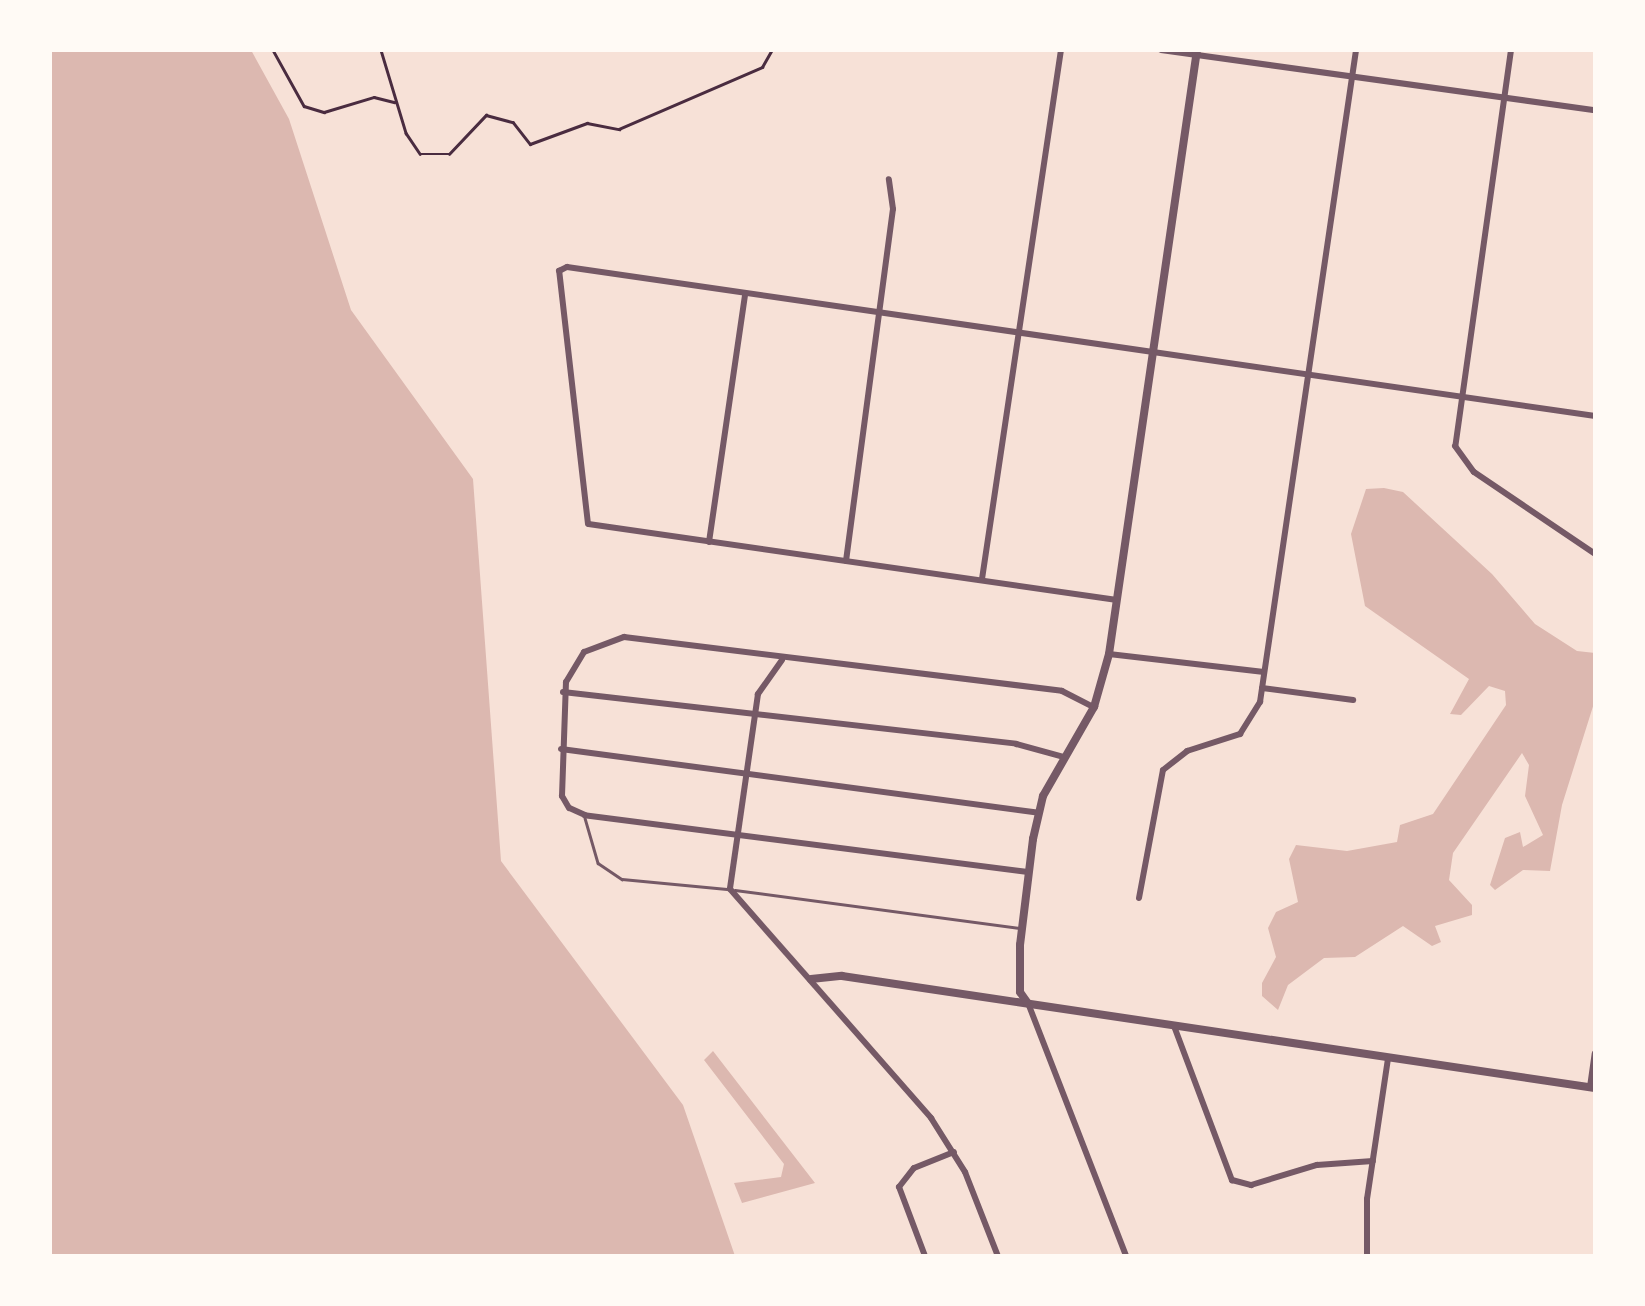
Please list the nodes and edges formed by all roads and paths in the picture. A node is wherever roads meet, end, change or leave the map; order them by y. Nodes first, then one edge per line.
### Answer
1 (273, 50) edge
2 (380, 50) edge
3 (772, 50) edge
4 (1061, 50) edge
5 (1161, 50) edge
6 (1356, 50) edge
7 (1510, 50) edge
8 (1197, 52) edge
9 (1351, 77) junction
10 (1504, 97) junction
11 (397, 102) junction
12 (1595, 110) edge
13 (889, 179) dead end
14 (745, 294) junction
15 (880, 313) junction
16 (1017, 334) junction
17 (1153, 354) junction
18 (1308, 375) junction
19 (1458, 397) junction
20 (1595, 416) edge
21 (709, 542) junction
22 (1595, 554) edge
23 (846, 561) junction
24 (982, 579) junction
25 (1117, 600) junction
26 (1109, 654) junction
27 (782, 660) junction
28 (1264, 672) junction
29 (1262, 688) junction
30 (563, 692) junction
31 (1353, 700) dead end
32 (1094, 707) junction
33 (754, 714) junction
34 (561, 749) junction
35 (1064, 757) junction
36 (744, 776) junction
37 (1039, 813) junction
38 (585, 815) junction
39 (733, 834) junction
40 (1028, 872) junction
41 (730, 889) junction
42 (1139, 898) dead end
43 (1021, 928) junction
44 (811, 979) junction
45 (1027, 1002) junction
46 (1174, 1026) junction
47 (1595, 1053) edge
48 (1388, 1058) junction
49 (1592, 1088) edge
50 (954, 1152) junction
51 (1372, 1161) junction
52 (925, 1256) edge
53 (998, 1256) edge
54 (1126, 1256) edge
55 (1367, 1256) edge

1 - 11 path
2 - 11 path
3 - 11 path
4 - 16 street
5 - 8 street
6 - 9 street
7 - 10 street
8 - 9 street
8 - 17 street
9 - 10 street
9 - 18 street
10 - 12 street
10 - 19 street
13 - 15 street
14 - 15 street
14 - 21 street
14 - 21 street
15 - 16 street
15 - 23 street
16 - 17 street
16 - 24 street
17 - 18 street
17 - 25 street
18 - 19 street
18 - 28 street
19 - 20 street
19 - 22 street
21 - 23 street
23 - 24 street
24 - 25 street
25 - 26 street
26 - 28 street
26 - 32 street
27 - 30 street
27 - 32 street
27 - 33 street
28 - 29 street
29 - 31 street
29 - 42 street
30 - 33 street
30 - 34 street
32 - 35 street
33 - 35 street
33 - 36 street
34 - 36 street
34 - 38 street
35 - 37 street
36 - 37 street
36 - 39 street
37 - 40 street
38 - 39 street
38 - 41 lane
39 - 40 street
39 - 41 street
40 - 43 street
41 - 43 lane
41 - 44 street
43 - 45 street
44 - 45 street
44 - 50 street
45 - 46 street
45 - 54 street
46 - 48 street
46 - 51 street
47 - 49 street
48 - 49 street
48 - 51 street
50 - 52 street
50 - 53 street
51 - 55 street

